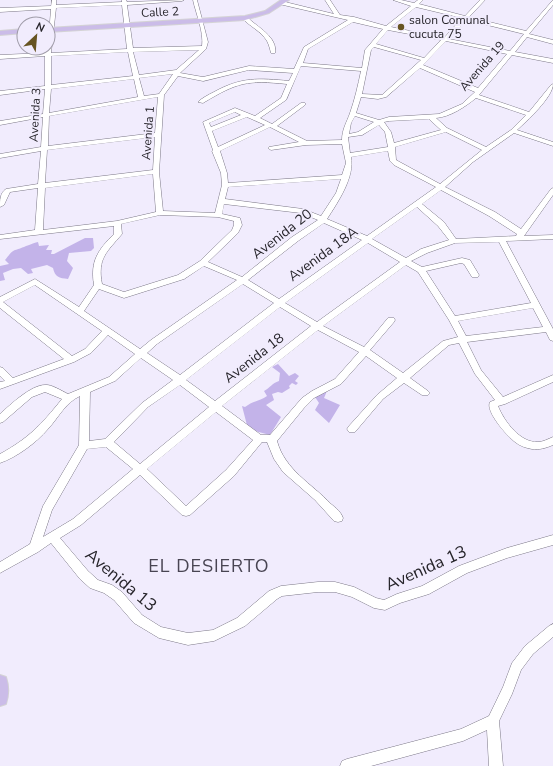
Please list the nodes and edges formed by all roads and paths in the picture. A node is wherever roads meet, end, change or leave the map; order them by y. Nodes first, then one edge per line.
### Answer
1 (54, 0) edge
2 (182, 0) edge
3 (195, 0) edge
4 (327, 0) edge
5 (395, 0) edge
6 (421, 0) edge
7 (483, 0) edge
8 (283, 1) edge
9 (124, 2) edge
10 (553, 2) edge
11 (414, 5) junction
12 (54, 8) junction
13 (0, 10) edge
14 (53, 16) edge
15 (338, 16) junction
16 (245, 18) junction
17 (465, 18) junction
18 (354, 20) junction
19 (202, 21) junction
20 (126, 25) junction
21 (388, 28) junction
22 (56, 30) edge
23 (16, 32) edge
24 (0, 33) edge
25 (526, 34) junction
26 (443, 39) junction
27 (553, 42) edge
28 (373, 45) junction
29 (204, 48) junction
30 (130, 50) junction
31 (273, 52) dead end
32 (510, 52) junction
33 (56, 55) edge
34 (24, 56) edge
35 (48, 56) edge
36 (0, 57) edge
37 (426, 60) junction
38 (553, 61) edge
39 (300, 64) junction
40 (420, 66) junction
41 (364, 70) junction
42 (296, 71) junction
43 (177, 73) junction
44 (135, 76) junction
45 (291, 83) junction
46 (48, 86) junction
47 (553, 86) edge
48 (0, 93) edge
49 (477, 94) junction
50 (161, 95) junction
51 (360, 95) junction
52 (141, 98) junction
53 (201, 102) dead end
54 (303, 104) dead end
55 (353, 114) junction
56 (530, 114) junction
57 (47, 115) junction
58 (247, 115) junction
59 (430, 116) junction
60 (256, 118) junction
61 (379, 122) junction
62 (0, 123) edge
63 (271, 125) junction
64 (445, 129) junction
65 (209, 130) junction
66 (513, 130) junction
67 (158, 135) junction
68 (345, 139) junction
69 (306, 143) junction
70 (553, 144) edge
71 (392, 147) junction
72 (44, 148) junction
73 (271, 148) dead end
74 (487, 150) junction
75 (215, 151) junction
76 (348, 155) junction
77 (0, 156) edge
78 (156, 172) junction
79 (345, 177) junction
80 (225, 185) junction
81 (42, 186) junction
82 (442, 186) junction
83 (553, 190) edge
84 (221, 201) junction
85 (417, 203) junction
86 (0, 205) edge
87 (160, 213) junction
88 (218, 215) junction
89 (322, 221) junction
90 (117, 223) junction
91 (39, 231) junction
92 (11, 235) junction
93 (520, 236) junction
94 (0, 237) edge
95 (553, 237) edge
96 (366, 239) junction
97 (502, 240) junction
98 (0, 241) edge
99 (454, 241) junction
100 (406, 261) junction
101 (203, 263) junction
102 (421, 270) junction
103 (475, 275) dead end
104 (243, 280) junction
105 (98, 285) junction
106 (0, 300) edge
107 (279, 303) junction
108 (0, 304) edge
109 (535, 305) junction
110 (79, 313) junction
111 (454, 319) junction
112 (391, 320) dead end
113 (317, 326) junction
114 (549, 329) junction
115 (108, 330) junction
116 (553, 338) edge
117 (463, 339) junction
118 (365, 351) junction
119 (141, 354) junction
120 (71, 360) junction
121 (0, 370) edge
122 (404, 377) junction
123 (553, 378) edge
124 (180, 380) junction
125 (11, 382) junction
126 (0, 386) edge
127 (85, 391) junction
128 (426, 393) dead end
129 (68, 398) junction
130 (502, 402) junction
131 (216, 406) junction
132 (0, 419) edge
133 (352, 429) dead end
134 (259, 439) junction
135 (272, 440) junction
136 (553, 441) edge
137 (108, 443) junction
138 (84, 445) junction
139 (0, 459) edge
140 (141, 470) junction
141 (338, 518) dead end
142 (53, 538) junction
143 (553, 540) edge
144 (34, 549) junction
145 (0, 568) edge
146 (553, 630) edge
147 (0, 684) edge
148 (0, 698) edge
149 (493, 720) junction
150 (347, 766) edge
151 (496, 766) edge

1 - 12 street, Avenida 3
2 - 9 street
3 - 19 street
4 - 15 street
5 - 11 street
6 - 11 street
7 - 17 street
8 - 15 street
8 - 16 main road, Calle 2
9 - 12 street
9 - 20 street
10 - 25 street, Avenida 19
11 - 17 street
11 - 21 street
12 - 13 street
12 - 14 street, Avenida 3
15 - 18 street
16 - 19 main road, Calle 2
16 - 31 street
17 - 25 street
17 - 26 street
18 - 21 street
18 - 39 street
19 - 20 main road, Calle 2
19 - 29 street
20 - 22 main road, Calle 2
20 - 30 street
21 - 26 street
21 - 28 street
23 - 24 main road
25 - 27 street
25 - 32 street, Avenida 19
26 - 32 street
26 - 37 street
28 - 37 street
28 - 41 street
29 - 30 street
29 - 43 street, Avenida 1
30 - 33 street
30 - 44 street
32 - 38 street
32 - 49 street, Avenida 19
34 - 36 street
35 - 46 street, Avenida 3
37 - 40 street
39 - 41 street
39 - 42 street
40 - 49 street
40 - 51 street
41 - 51 street
42 - 43 street
42 - 45 street
43 - 44 street
43 - 50 street, Avenida 1
44 - 46 street
44 - 52 street
45 - 53 street
45 - 60 street
46 - 48 street
46 - 57 street, Avenida 3
47 - 56 street, Avenida 18A
49 - 56 street
49 - 59 street, Avenida 19
50 - 52 street
50 - 67 street, Avenida 1
51 - 55 street
52 - 57 street
54 - 63 street
55 - 61 street
55 - 68 street
56 - 66 street, Avenida 18A
57 - 62 street
57 - 72 street, Avenida 3
58 - 60 street
58 - 65 street
58 - 65 street
59 - 61 street, Avenida 19
59 - 64 street
60 - 63 street
61 - 68 street, Avenida 19
61 - 71 street
63 - 69 street
63 - 75 street
64 - 71 street
64 - 74 street
65 - 75 street
66 - 70 street
66 - 74 street, Avenida 18A
67 - 72 street
67 - 78 street, Avenida 1
68 - 69 street, Avenida 19
68 - 76 street, Avenida 20
69 - 73 street, Avenida 19
71 - 76 street
71 - 82 street
72 - 77 street
72 - 81 street, Avenida 3
74 - 82 street, Avenida 18A
75 - 80 street
76 - 79 street, Avenida 20
78 - 81 street
78 - 87 street, Avenida 1
79 - 80 street
79 - 89 street, Avenida 20
80 - 84 street
81 - 86 street
81 - 91 street, Avenida 3
82 - 85 street, Avenida 18A
82 - 93 street
83 - 93 street
84 - 88 street
84 - 89 street
85 - 96 street, Avenida 18A
85 - 99 street
87 - 88 street
87 - 90 street
88 - 101 street
89 - 96 street
89 - 104 street, Avenida 20
90 - 91 street
90 - 105 street
91 - 92 street
92 - 94 street
92 - 98 street
93 - 95 street, Avenida 18
93 - 97 street, Avenida 18
96 - 100 street
96 - 107 street, Avenida 18A
97 - 99 street, Avenida 18
97 - 109 street
99 - 100 street, Avenida 18
100 - 102 street
100 - 113 street, Avenida 18
101 - 104 street
101 - 105 street
102 - 103 street
102 - 111 street
104 - 107 street
104 - 119 street, Avenida 20
105 - 110 street
106 - 110 street
107 - 113 street
107 - 124 street, Avenida 18A
108 - 120 street
109 - 111 street
109 - 114 street
110 - 115 street
111 - 117 street
112 - 118 street
113 - 118 street
113 - 131 street, Avenida 18
114 - 116 street
114 - 117 street
115 - 119 street
115 - 120 street
117 - 122 street
117 - 130 street
118 - 122 street
118 - 135 street
119 - 124 street
119 - 127 street, Avenida 20
120 - 125 street
121 - 125 street
122 - 128 street
122 - 133 street
123 - 130 street
124 - 131 street
124 - 137 street, Avenida 18A
125 - 126 street
127 - 129 street, Avenida 20
127 - 138 street
129 - 132 street
129 - 139 street
130 - 136 street
131 - 134 street
131 - 140 street, Avenida 18
134 - 135 street
134 - 140 street
135 - 141 street
137 - 138 street
137 - 140 street
138 - 144 street
140 - 142 street, Avenida 18
142 - 143 street, Avenida 13
142 - 144 street, Avenida 18
144 - 145 street, Avenida 18
146 - 149 street
147 - 148 main road
149 - 150 street
149 - 151 street

